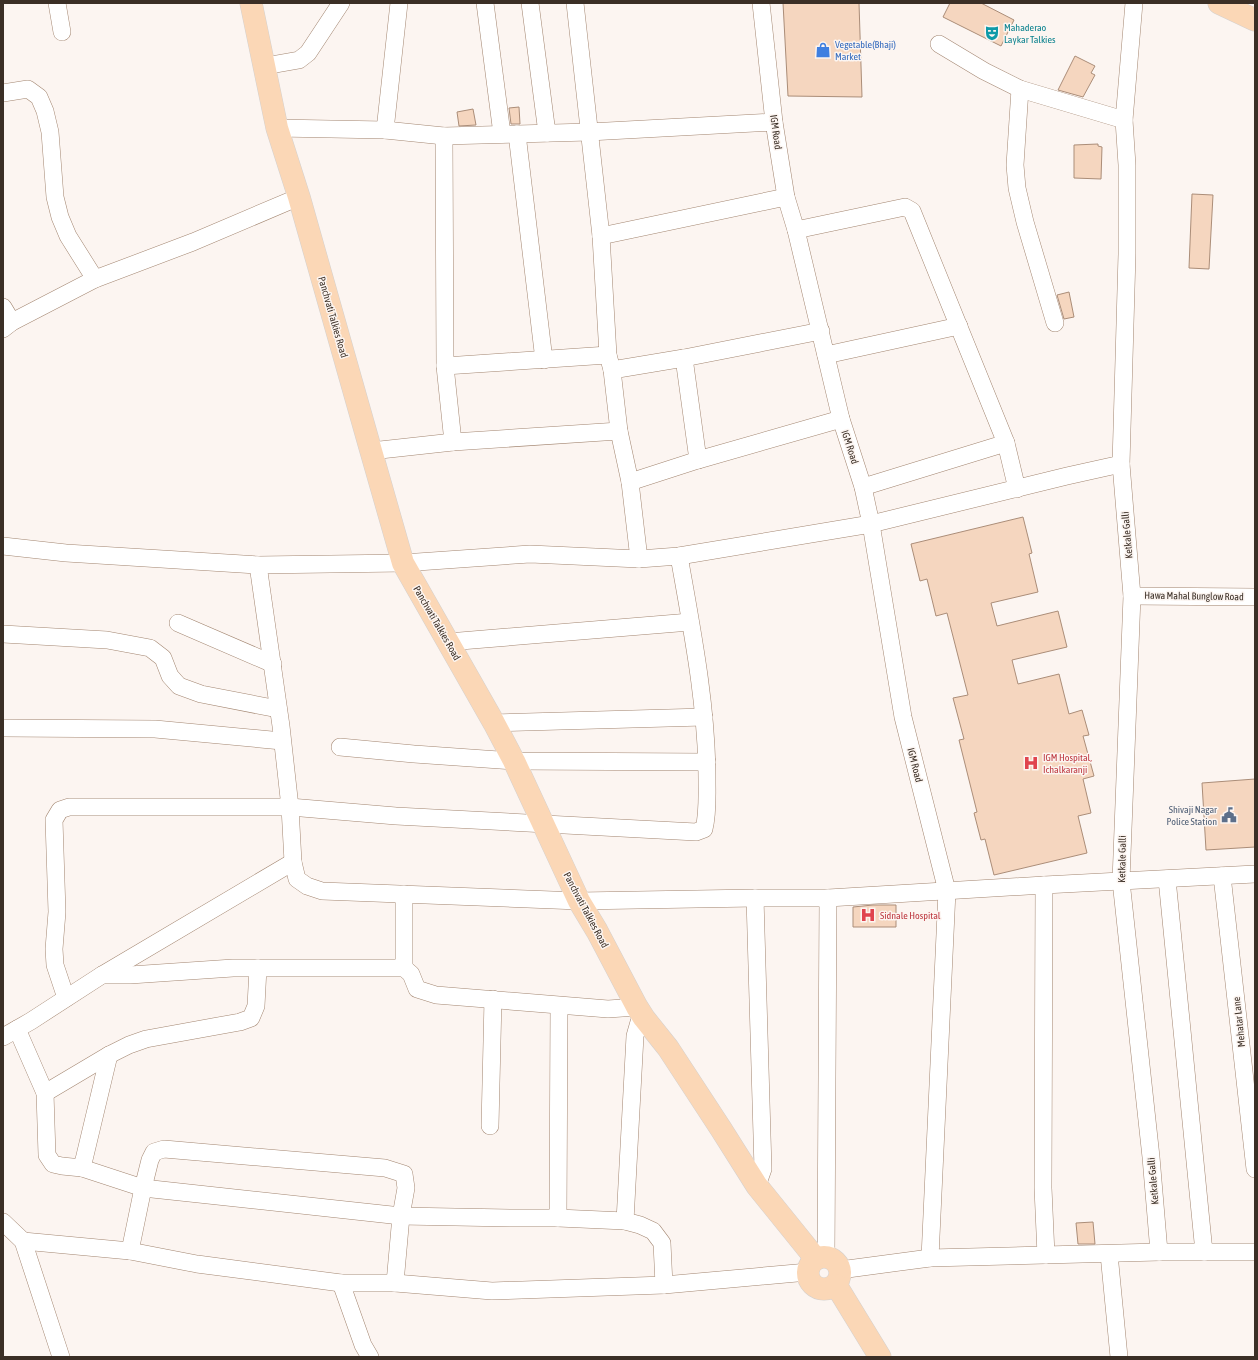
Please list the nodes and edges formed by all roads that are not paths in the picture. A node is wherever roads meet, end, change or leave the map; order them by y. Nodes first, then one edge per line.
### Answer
1 (57, 3) edge
2 (251, 3) edge
3 (341, 3) edge
4 (399, 3) edge
5 (485, 3) edge
6 (530, 3) edge
7 (575, 3) edge
8 (761, 3) edge
9 (1134, 3) edge
10 (1219, 3) edge
11 (1255, 20) edge
12 (62, 32) dead end
13 (939, 44) dead end
14 (265, 66) junction
15 (1020, 89) junction
16 (3, 93) edge
17 (1124, 120) junction
18 (774, 122) junction
19 (277, 128) junction
20 (385, 130) junction
21 (589, 132) junction
22 (547, 133) junction
23 (509, 134) junction
24 (444, 136) junction
25 (299, 197) junction
26 (786, 197) junction
27 (796, 230) junction
28 (601, 236) junction
29 (94, 279) junction
30 (3, 307) edge
31 (1054, 323) dead end
32 (7, 326) edge
33 (959, 326) junction
34 (820, 331) junction
35 (826, 355) junction
36 (684, 358) junction
37 (544, 360) junction
38 (610, 362) junction
39 (445, 366) junction
40 (841, 419) junction
41 (619, 431) junction
42 (453, 442) junction
43 (1006, 443) junction
44 (371, 451) junction
45 (698, 460) junction
46 (1121, 464) junction
47 (630, 482) junction
48 (863, 487) junction
49 (1017, 488) junction
50 (871, 524) junction
51 (3, 546) edge
52 (679, 556) junction
53 (639, 559) junction
54 (403, 562) junction
55 (258, 565) junction
56 (1132, 596) junction
57 (1255, 597) edge
58 (690, 622) junction
59 (178, 623) dead end
60 (3, 634) edge
61 (448, 642) junction
62 (273, 664) junction
63 (278, 709) junction
64 (704, 717) junction
65 (494, 723) junction
66 (3, 728) edge
67 (282, 741) junction
68 (340, 747) dead end
69 (514, 761) junction
70 (707, 762) junction
71 (290, 807) junction
72 (542, 822) junction
73 (292, 862) junction
74 (1255, 874) edge
75 (1222, 876) junction
76 (1167, 879) junction
77 (1121, 881) junction
78 (1044, 885) junction
79 (946, 891) junction
80 (404, 894) junction
81 (755, 898) junction
82 (828, 898) junction
83 (580, 901) junction
84 (258, 968) junction
85 (404, 968) junction
86 (102, 975) junction
87 (66, 998) junction
88 (492, 999) junction
89 (559, 1006) junction
90 (640, 1012) junction
91 (10, 1033) edge
92 (109, 1055) junction
93 (45, 1093) junction
94 (490, 1126) dead end
95 (82, 1168) junction
96 (1255, 1169) edge
97 (757, 1186) junction
98 (143, 1188) junction
99 (401, 1216) junction
100 (558, 1218) junction
101 (625, 1221) junction
102 (3, 1222) edge
103 (23, 1241) junction
104 (130, 1251) junction
105 (1159, 1252) junction
106 (1204, 1252) junction
107 (1255, 1252) edge
108 (1109, 1254) junction
109 (1046, 1255) junction
110 (930, 1258) junction
111 (825, 1269) junction
112 (341, 1283) junction
113 (395, 1283) junction
114 (664, 1285) junction
115 (61, 1357) edge
116 (370, 1357) edge
117 (880, 1357) edge
118 (1119, 1357) edge

1 - 12 street
2 - 14 main road, Panchvati Talkies Road
3 - 14 street
4 - 20 street
5 - 23 street
6 - 22 street
7 - 21 street
8 - 18 street, IGM Road
9 - 17 street, Ketkale Galli
10 - 11 main road
13 - 15 street
14 - 19 main road, Panchvati Talkies Road
15 - 17 street
15 - 31 street
16 - 29 street
17 - 46 street, Ketkale Galli
18 - 21 street
18 - 26 street, IGM Road
19 - 20 street
19 - 25 main road, Panchvati Talkies Road
20 - 24 street
21 - 22 street
21 - 28 street
22 - 23 street
23 - 24 street
23 - 37 street
24 - 39 street
25 - 29 street
25 - 44 main road, Panchvati Talkies Road
26 - 27 street, IGM Road
26 - 28 street
27 - 33 street
27 - 34 street, IGM Road
28 - 38 street
29 - 32 street
30 - 32 street
33 - 35 street
33 - 43 street
34 - 35 street, IGM Road
34 - 36 street
35 - 40 street, IGM Road
36 - 38 street
36 - 45 street
37 - 38 street
37 - 39 street
38 - 41 street
39 - 42 street
40 - 45 street
40 - 48 street, IGM Road
41 - 42 street
41 - 47 street
42 - 44 street
43 - 48 street
43 - 49 street
44 - 54 main road, Panchvati Talkies Road
45 - 47 street
46 - 49 street
46 - 56 street, Ketkale Galli
47 - 53 street
48 - 50 street, IGM Road
49 - 50 street
50 - 52 street
50 - 79 street, IGM Road
51 - 55 street
52 - 53 street
52 - 58 street
53 - 54 street
54 - 55 street
54 - 61 main road, Panchvati Talkies Road
55 - 62 street
56 - 57 street, Hawa Mahal Bunglow Road
56 - 77 street, Ketkale Galli
58 - 61 street
58 - 64 street
59 - 62 street
60 - 63 street
61 - 65 main road, Panchvati Talkies Road
62 - 63 street
63 - 67 street
64 - 65 street
64 - 70 street
65 - 69 main road, Panchvati Talkies Road
66 - 67 street
67 - 71 street
68 - 69 street
69 - 70 street
69 - 72 main road, Panchvati Talkies Road
70 - 72 street
71 - 72 street
71 - 73 street
71 - 87 street
72 - 83 main road, Panchvati Talkies Road
73 - 80 street
73 - 86 street
74 - 75 street
75 - 76 street
75 - 96 street, Mehatar Lane
76 - 77 street
76 - 106 street
77 - 78 street
77 - 105 street, Ketkale Galli
78 - 79 street
78 - 109 street
79 - 82 street
79 - 110 street, IGM Road
80 - 83 street
80 - 85 street
81 - 82 street
81 - 83 street
81 - 97 street
82 - 111 street
83 - 90 main road, Panchvati Talkies Road
84 - 85 street
84 - 86 street
84 - 92 street
85 - 88 street
86 - 87 street
87 - 91 street
88 - 89 street
88 - 94 street
89 - 90 street
89 - 100 street
90 - 97 main road, Panchvati Talkies Road
90 - 101 street
91 - 93 street
92 - 93 street
92 - 95 street
93 - 95 street
95 - 98 street
97 - 111 main road, Panchvati Talkies Road
98 - 99 street
98 - 99 street
98 - 104 street
99 - 100 street
99 - 113 street
100 - 101 street
101 - 114 street
102 - 103 street
103 - 104 street
103 - 115 street
104 - 112 street
105 - 106 street
105 - 108 street
106 - 107 street
108 - 109 street
108 - 118 street
109 - 110 street
110 - 111 street
111 - 114 street
111 - 117 main road
112 - 113 street
112 - 116 street
113 - 114 street

